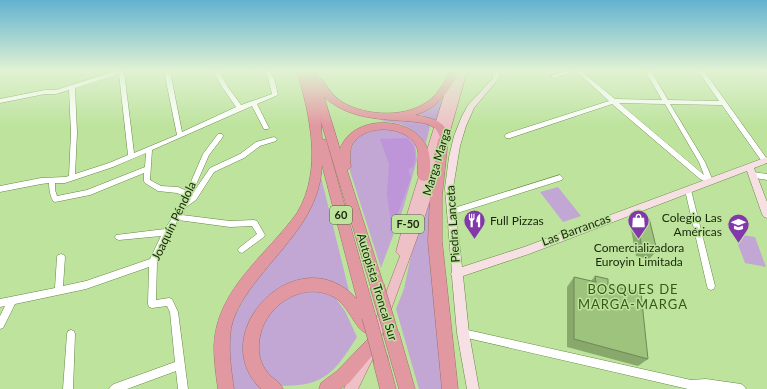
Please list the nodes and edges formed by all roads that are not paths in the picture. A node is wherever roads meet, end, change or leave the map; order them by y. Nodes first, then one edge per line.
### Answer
1 (67, 89) edge
2 (72, 89) edge
3 (123, 89) edge
4 (171, 89) edge
5 (227, 89) edge
6 (274, 89) edge
7 (307, 89) edge
8 (317, 89) edge
9 (323, 89) edge
10 (446, 89) edge
11 (455, 89) edge
12 (485, 89) edge
13 (600, 89) edge
14 (660, 89) edge
15 (714, 89) edge
16 (0, 101) edge
17 (614, 101) junction
18 (668, 102) junction
19 (254, 103) junction
20 (724, 103) junction
21 (240, 108) junction
22 (314, 114) junction
23 (380, 116) junction
24 (266, 128) dead end
25 (442, 134) junction
26 (180, 135) junction
27 (220, 136) dead end
28 (508, 136) dead end
29 (274, 139) dead end
30 (149, 149) junction
31 (131, 156) junction
32 (766, 160) edge
33 (147, 169) junction
34 (751, 171) junction
35 (424, 176) junction
36 (72, 177) junction
37 (767, 177) edge
38 (560, 178) dead end
39 (52, 181) junction
40 (710, 181) junction
41 (0, 189) edge
42 (348, 190) junction
43 (688, 190) junction
44 (188, 195) junction
45 (184, 205) junction
46 (451, 212) junction
47 (767, 214) edge
48 (176, 217) junction
49 (167, 232) junction
50 (118, 238) dead end
51 (242, 250) dead end
52 (62, 257) dead end
53 (153, 262) junction
54 (398, 273) junction
55 (456, 274) junction
56 (711, 286) dead end
57 (59, 291) junction
58 (12, 301) junction
59 (0, 303) edge
60 (367, 322) junction
61 (0, 325) edge
62 (463, 333) junction
63 (71, 334) dead end
64 (373, 344) junction
65 (180, 365) junction
66 (68, 389) edge
67 (114, 389) edge
68 (183, 389) edge
69 (226, 389) edge
70 (275, 389) edge
71 (326, 389) edge
72 (351, 389) edge
73 (388, 389) edge
74 (407, 389) edge
75 (450, 389) edge
76 (473, 389) edge
77 (741, 389) edge

1 - 16 street
2 - 36 street
3 - 31 street
4 - 26 street
5 - 21 street
6 - 19 street
7 - 22 highway, Autopista Troncal Sur / 60
8 - 42 highway, Autopista Troncal Sur / 60
9 - 23 highway
10 - 23 highway
11 - 25 main road, Marga Marga / F-50
12 - 46 street, Piedra Lanceta
13 - 17 street
14 - 18 street
15 - 20 street
17 - 18 street
17 - 28 street
17 - 40 street
18 - 20 street
18 - 40 street
19 - 21 street
19 - 24 street
20 - 32 street
21 - 26 street
22 - 60 highway, Autopista Troncal Sur / 60
22 - 69 highway
23 - 25 highway
25 - 35 main road, Marga Marga / F-50
25 - 54 main road, Marga Marga / F-50
25 - 75 highway
26 - 30 street
27 - 44 street, Joaquín Péndola
29 - 45 street
30 - 31 street
30 - 33 street
31 - 36 street
32 - 34 street, Las Barrancas
33 - 39 street
33 - 44 street
34 - 37 street
34 - 40 street, Las Barrancas
34 - 47 street
35 - 42 highway
35 - 54 main road, Marga Marga / F-50
36 - 39 street
38 - 46 street
39 - 41 street
40 - 43 street, Las Barrancas
42 - 74 highway, Autopista Troncal Sur / 60, bridge
43 - 55 street, Las Barrancas
43 - 56 street
44 - 45 street, Joaquín Péndola
45 - 48 street, Joaquín Péndola
46 - 55 street, Piedra Lanceta
48 - 49 street, Joaquín Péndola
48 - 51 street
49 - 50 street
49 - 53 street, Joaquín Péndola
52 - 57 street
53 - 57 street
53 - 65 street, Joaquín Péndola
54 - 64 main road, Marga Marga
55 - 62 street, Piedra Lanceta
57 - 58 street
58 - 59 street
58 - 61 street
60 - 70 highway
60 - 73 highway, bridge
62 - 76 street, Piedra Lanceta
62 - 77 street
63 - 66 street
64 - 71 highway
64 - 72 main road, Marga Marga
65 - 67 street
65 - 68 street, Joaquín Péndola

